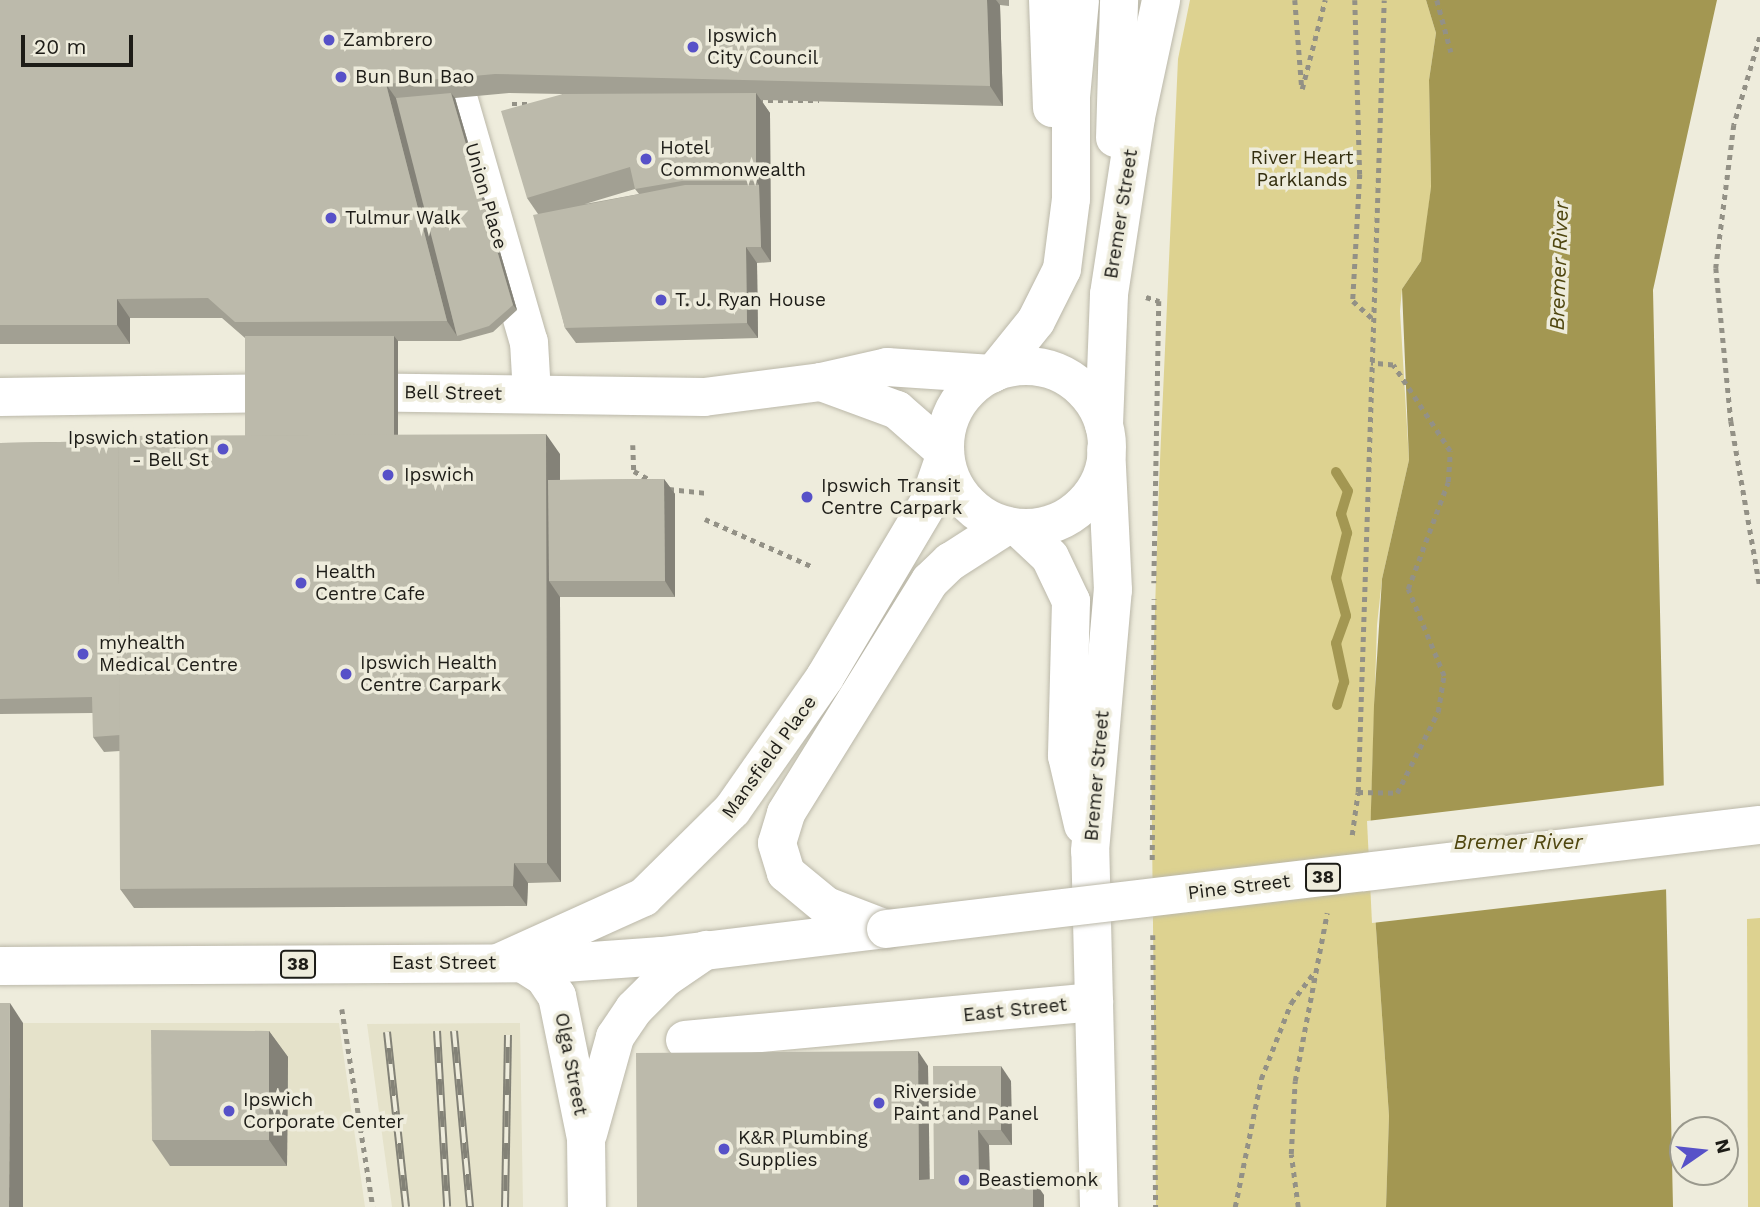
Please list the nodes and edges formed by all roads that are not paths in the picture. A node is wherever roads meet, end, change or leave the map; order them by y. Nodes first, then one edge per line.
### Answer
1 (430, 0) edge
2 (1048, 0) edge
3 (1080, 0) edge
4 (1119, 0) edge
5 (1161, 0) edge
6 (1071, 199) junction
7 (1111, 277) junction
8 (993, 373) junction
9 (821, 382) junction
10 (533, 394) junction
11 (0, 397) edge
12 (1105, 440) junction
13 (945, 454) junction
14 (1013, 527) junction
15 (1760, 825) edge
16 (1090, 851) junction
17 (886, 929) junction
18 (706, 950) junction
19 (510, 963) junction
20 (0, 966) edge
21 (1094, 1002) junction
22 (685, 1040) dead end
23 (586, 1139) junction
24 (587, 1207) edge
25 (1099, 1207) edge

1 - 10 street, Union Place
2 - 6 street
3 - 6 street
4 - 7 street
5 - 7 street, Bremer Street
6 - 8 street
7 - 12 street, Bremer Street
8 - 9 street, Bell Street
8 - 12 street
8 - 13 street
9 - 10 street, Bell Street
9 - 13 street, Bell Street
10 - 11 street, Bell Street
12 - 14 street
12 - 16 street, Bremer Street
13 - 14 street
13 - 19 street, Mansfield Place
14 - 16 street, Bremer Street
14 - 17 street, Mansfield Place
15 - 17 street, Pine Street / 38, bridge
16 - 21 street, Bremer Street
17 - 18 street, East Street / 38
18 - 19 street, East Street / 38
18 - 23 street, Olga Street
19 - 20 street, East Street / 38
19 - 23 street, Olga Street
21 - 22 street, East Street
21 - 25 street, Bremer Street
23 - 24 street, Olga Street

